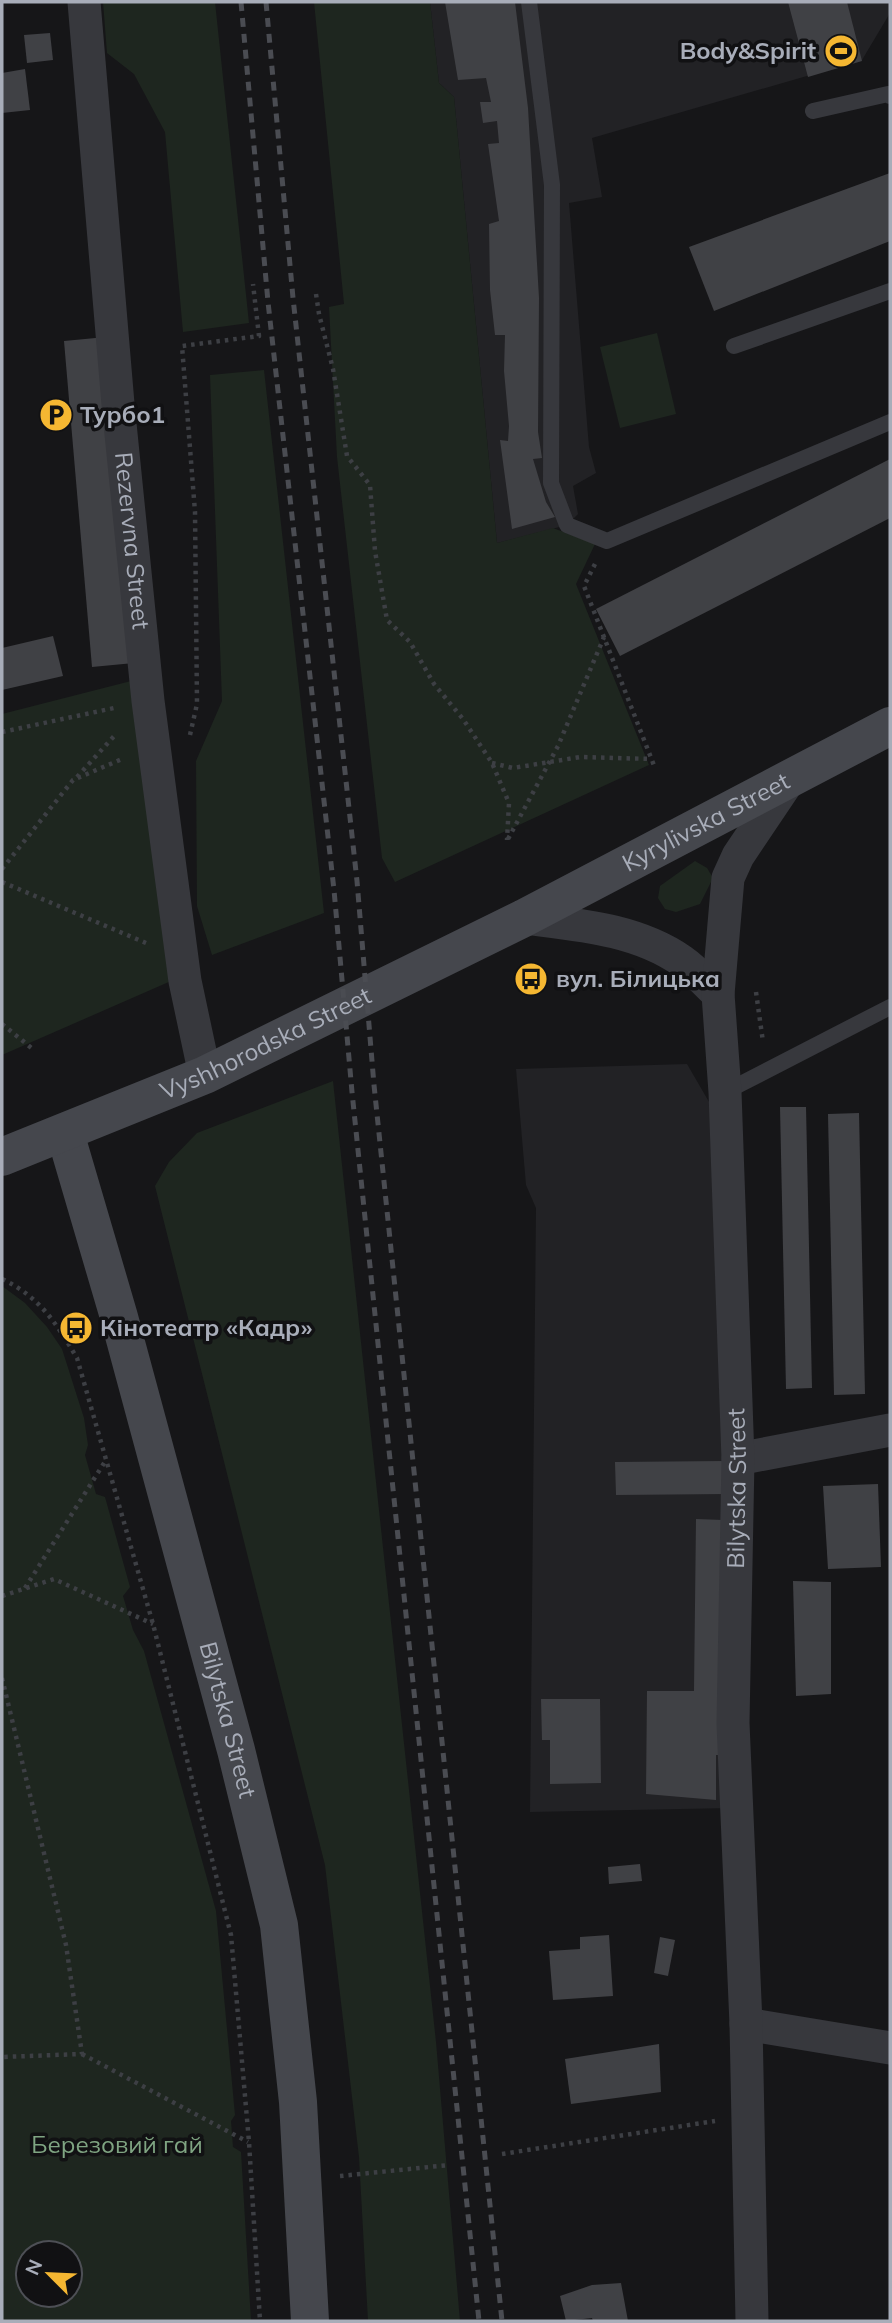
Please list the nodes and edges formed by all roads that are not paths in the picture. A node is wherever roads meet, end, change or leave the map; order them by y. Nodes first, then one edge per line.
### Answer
1 (84, 2) edge
2 (528, 2) edge
3 (890, 96) edge
4 (813, 111) dead end
5 (890, 291) edge
6 (734, 346) dead end
7 (890, 422) edge
8 (890, 726) edge
9 (791, 777) junction
10 (524, 918) junction
11 (718, 994) junction
12 (890, 1007) edge
13 (205, 1075) junction
14 (725, 1092) junction
15 (65, 1133) junction
16 (2, 1157) edge
17 (890, 1430) edge
18 (738, 1459) junction
19 (746, 2024) junction
20 (890, 2048) edge
21 (310, 2321) edge
22 (752, 2321) edge

1 - 13 street, Rezervna Street
2 - 7 lane
3 - 4 lane
5 - 6 lane
8 - 9 main road, Kyrylivska Street
9 - 10 main road, Kyrylivska Street
9 - 11 street, Bilytska Street
10 - 11 street
10 - 13 main road, Vyshhorodska Street
11 - 14 street, Bilytska Street
12 - 14 lane
13 - 15 main road, Vyshhorodska Street
14 - 18 street, Bilytska Street
15 - 16 main road, Vyshhorodska Street
15 - 21 main road, Bilytska Street
17 - 18 street
18 - 19 street, Bilytska Street
19 - 20 street
19 - 22 street, Bilytska Street

